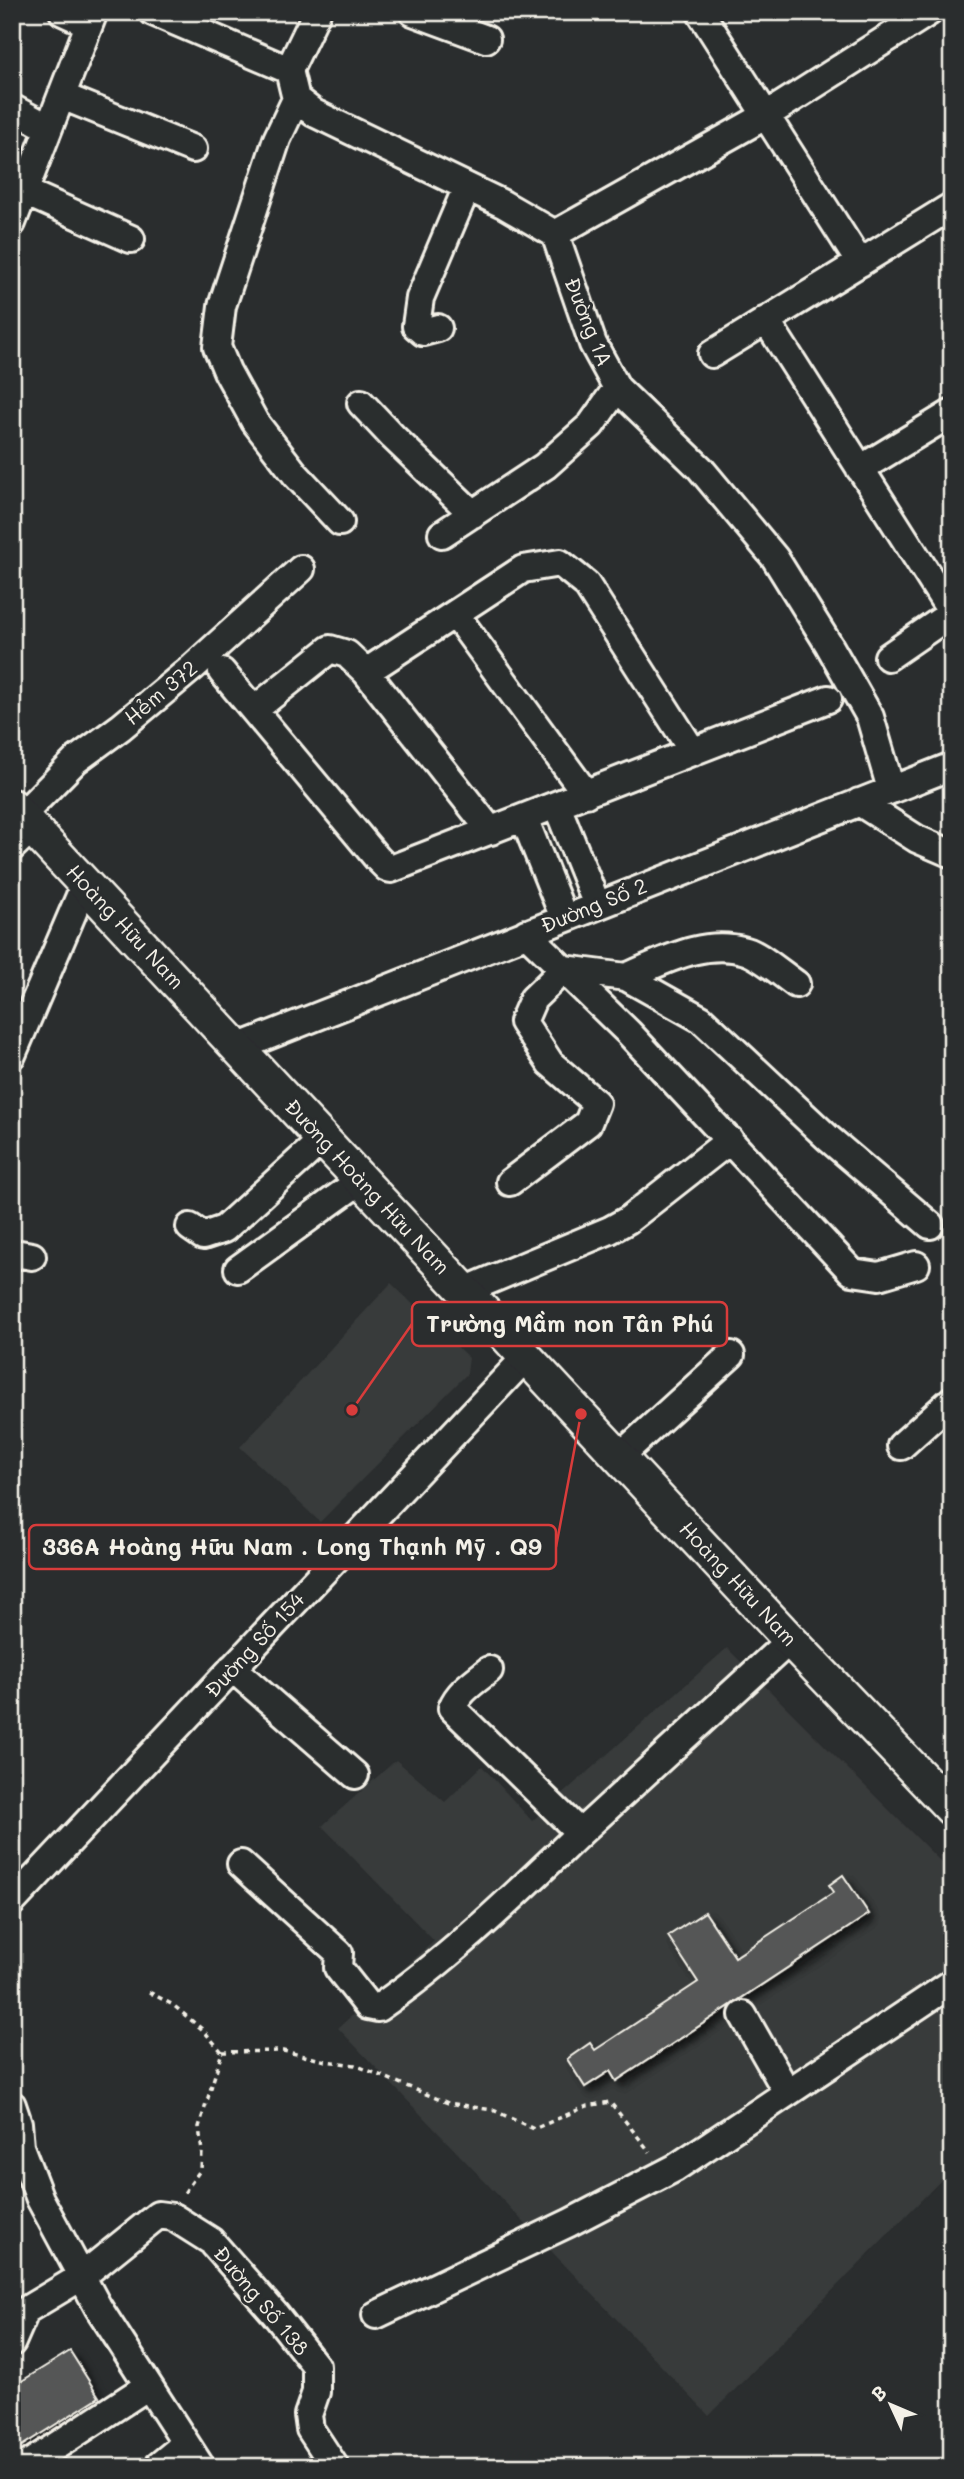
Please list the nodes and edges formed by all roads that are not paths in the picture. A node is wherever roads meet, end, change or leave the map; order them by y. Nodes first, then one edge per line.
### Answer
1 (64, 12) edge
2 (153, 12) edge
3 (317, 12) edge
4 (413, 12) edge
5 (700, 12) edge
6 (929, 12) edge
7 (92, 18) edge
8 (486, 39) dead end
9 (289, 70) junction
10 (62, 96) junction
11 (296, 99) junction
12 (12, 108) edge
13 (765, 116) junction
14 (49, 128) junction
15 (193, 149) dead end
16 (467, 187) junction
17 (25, 191) junction
18 (952, 206) edge
19 (13, 220) edge
20 (555, 234) junction
21 (131, 239) dead end
22 (860, 263) junction
23 (766, 320) junction
24 (438, 328) dead end
25 (712, 354) dead end
26 (617, 388) junction
27 (361, 403) dead end
28 (952, 413) edge
29 (860, 469) junction
30 (473, 514) junction
31 (340, 522) dead end
32 (442, 534) dead end
33 (301, 569) dead end
34 (952, 613) edge
35 (455, 614) junction
36 (888, 657) dead end
37 (222, 672) dead end
38 (366, 672) junction
39 (828, 699) dead end
40 (254, 710) junction
41 (693, 752) junction
42 (952, 765) edge
43 (891, 789) junction
44 (586, 794) junction
45 (859, 802) junction
46 (557, 806) junction
47 (524, 818) junction
48 (19, 824) edge
49 (491, 831) junction
50 (952, 854) edge
51 (85, 884) junction
52 (597, 905) junction
53 (564, 918) junction
54 (526, 933) junction
55 (564, 969) junction
56 (626, 977) junction
57 (796, 984) dead end
58 (237, 1048) junction
59 (12, 1055) edge
60 (323, 1139) junction
61 (730, 1140) junction
62 (360, 1180) junction
63 (510, 1182) dead end
64 (930, 1225) dead end
65 (190, 1227) dead end
66 (916, 1265) dead end
67 (238, 1269) dead end
68 (464, 1291) junction
69 (730, 1355) dead end
70 (526, 1357) junction
71 (952, 1400) edge
72 (901, 1446) dead end
73 (619, 1457) junction
74 (790, 1640) junction
75 (232, 1668) junction
76 (489, 1670) dead end
77 (355, 1775) dead end
78 (948, 1797) edge
79 (580, 1833) junction
80 (241, 1864) dead end
81 (12, 1902) edge
82 (952, 1983) edge
83 (743, 2015) dead end
84 (787, 2092) junction
85 (12, 2105) edge
86 (80, 2277) junction
87 (376, 2315) dead end
88 (12, 2342) edge
89 (148, 2386) junction
90 (185, 2444) junction
91 (24, 2467) edge
92 (157, 2467) edge
93 (201, 2467) edge
94 (335, 2467) edge

1 - 7 street
2 - 9 street
3 - 9 street
4 - 8 street
5 - 13 street
6 - 13 street
7 - 10 street
9 - 11 street
10 - 14 street
10 - 15 street
11 - 16 street
11 - 31 street
12 - 14 street
13 - 20 street
13 - 22 street
14 - 17 street
16 - 20 street
16 - 24 street
17 - 19 street
17 - 21 street
18 - 22 street
20 - 26 street, Đường 1A
22 - 23 street
23 - 25 street
23 - 29 street
26 - 30 street
26 - 43 street, Đường 1A
27 - 30 street
28 - 29 street
29 - 34 street
30 - 32 street
33 - 48 street, Hẻm 372
34 - 36 street
35 - 38 street
35 - 41 street
35 - 44 street
37 - 40 street
38 - 40 street
38 - 49 street
39 - 41 street
40 - 49 street
41 - 44 street
42 - 43 street, Đường Số 2
43 - 45 street, Đường Số 2
44 - 46 street
45 - 50 street
45 - 52 street, Đường Số 2
46 - 47 street
46 - 52 street
47 - 49 street
47 - 53 street
48 - 51 main road, Hoàng Hữu Nam
51 - 58 main road, Hoàng Hữu Nam
51 - 59 street
52 - 53 street, Đường Số 2
53 - 54 street, Đường Số 2
54 - 55 street
54 - 58 street, Đường Số 2
55 - 56 street
55 - 61 street
55 - 63 street
56 - 57 street
56 - 64 street
58 - 60 main road, Đường Hoàng Hữu Nam
60 - 62 main road, Đường Hoàng Hữu Nam
60 - 65 street
61 - 66 street
61 - 68 street
62 - 67 street
62 - 68 main road, Đường Hoàng Hữu Nam
68 - 70 main road, Đường Hoàng Hữu Nam
69 - 73 street
70 - 73 main road, Hoàng Hữu Nam
70 - 75 street, Đường Số 154
71 - 72 street
73 - 74 main road, Hoàng Hữu Nam
74 - 78 main road, Hoàng Hữu Nam
74 - 79 street
75 - 77 street
75 - 81 street, Đường Số 154
76 - 79 street
79 - 80 street
82 - 84 street
83 - 84 street
84 - 87 street
85 - 86 street
86 - 88 street
86 - 89 street
86 - 94 street, Đường Số 138
89 - 90 street
89 - 91 street
90 - 92 street
90 - 93 street

